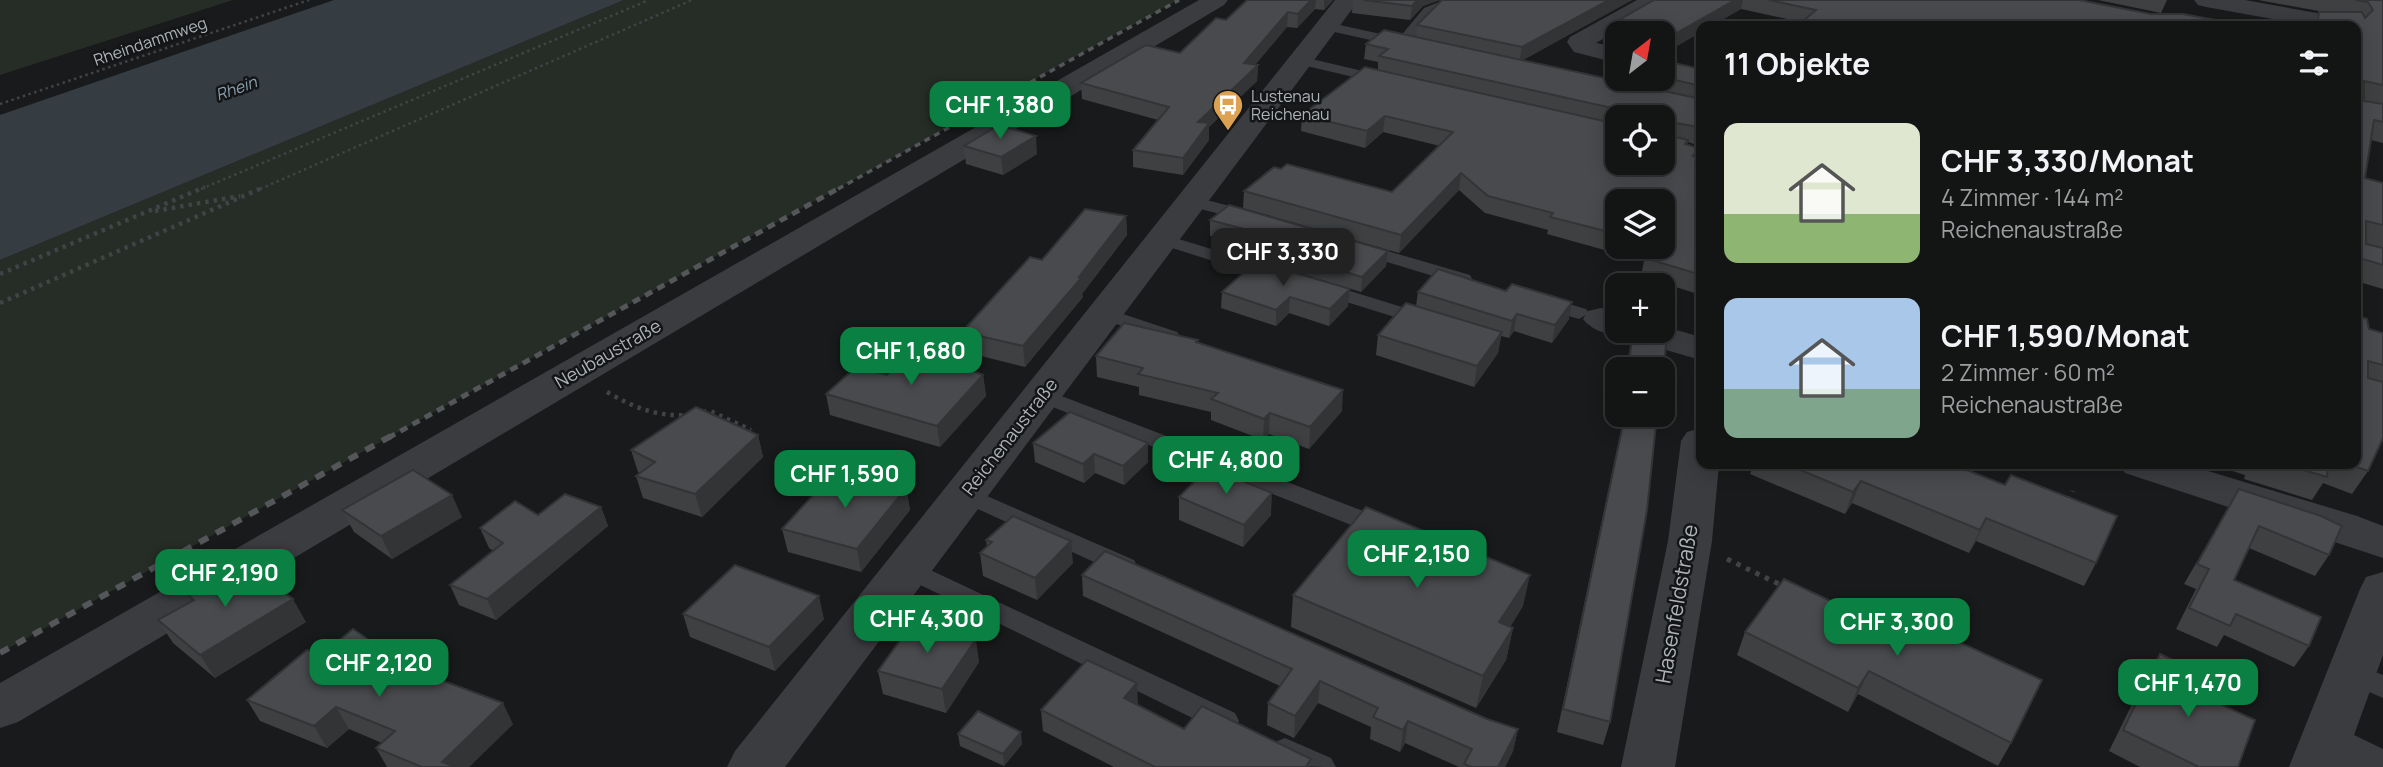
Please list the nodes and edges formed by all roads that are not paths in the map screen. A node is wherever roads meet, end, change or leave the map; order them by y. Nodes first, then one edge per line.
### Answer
1 (1216, 0) edge
2 (1654, 0) edge
3 (2206, 0) edge
4 (1439, 6) edge
5 (1336, 13) edge
6 (1616, 21) edge
7 (2320, 21) edge
8 (1605, 27) edge
9 (1605, 52) edge
10 (1299, 60) junction
11 (1402, 84) edge
12 (1191, 201) junction
13 (1267, 221) edge
14 (1162, 239) junction
15 (1339, 242) edge
16 (1478, 283) edge
17 (1529, 298) edge
18 (1105, 314) junction
19 (1599, 319) edge
20 (1440, 325) edge
21 (1675, 341) edge
22 (1192, 343) edge
23 (1696, 348) edge
24 (1043, 396) junction
25 (1698, 469) edge
26 (2156, 469) edge
27 (966, 495) junction
28 (1406, 537) edge
29 (2383, 543) edge
30 (909, 569) junction
31 (1144, 574) edge
32 (2383, 589) edge
33 (2367, 680) edge
34 (0, 708) edge
35 (2337, 760) edge
36 (754, 767) edge
37 (1321, 767) edge
38 (1648, 767) edge

1 - 34 street, Neubaustraße
2 - 6 street
3 - 7 street
4 - 5 lane
5 - 10 street, Reichenaustraße
8 - 9 street
10 - 11 lane
10 - 12 street, Reichenaustraße
12 - 13 lane
12 - 14 street, Reichenaustraße
14 - 18 street, Reichenaustraße
14 - 20 lane
15 - 16 lane
17 - 19 lane
18 - 22 lane
18 - 24 street, Reichenaustraße
21 - 23 street
24 - 27 street, Reichenaustraße
24 - 28 lane
25 - 38 street, Hasenfeldstraße
26 - 29 street
27 - 30 street, Reichenaustraße
27 - 31 lane
30 - 36 street, Reichenaustraße
30 - 37 lane
32 - 33 street
33 - 35 street

